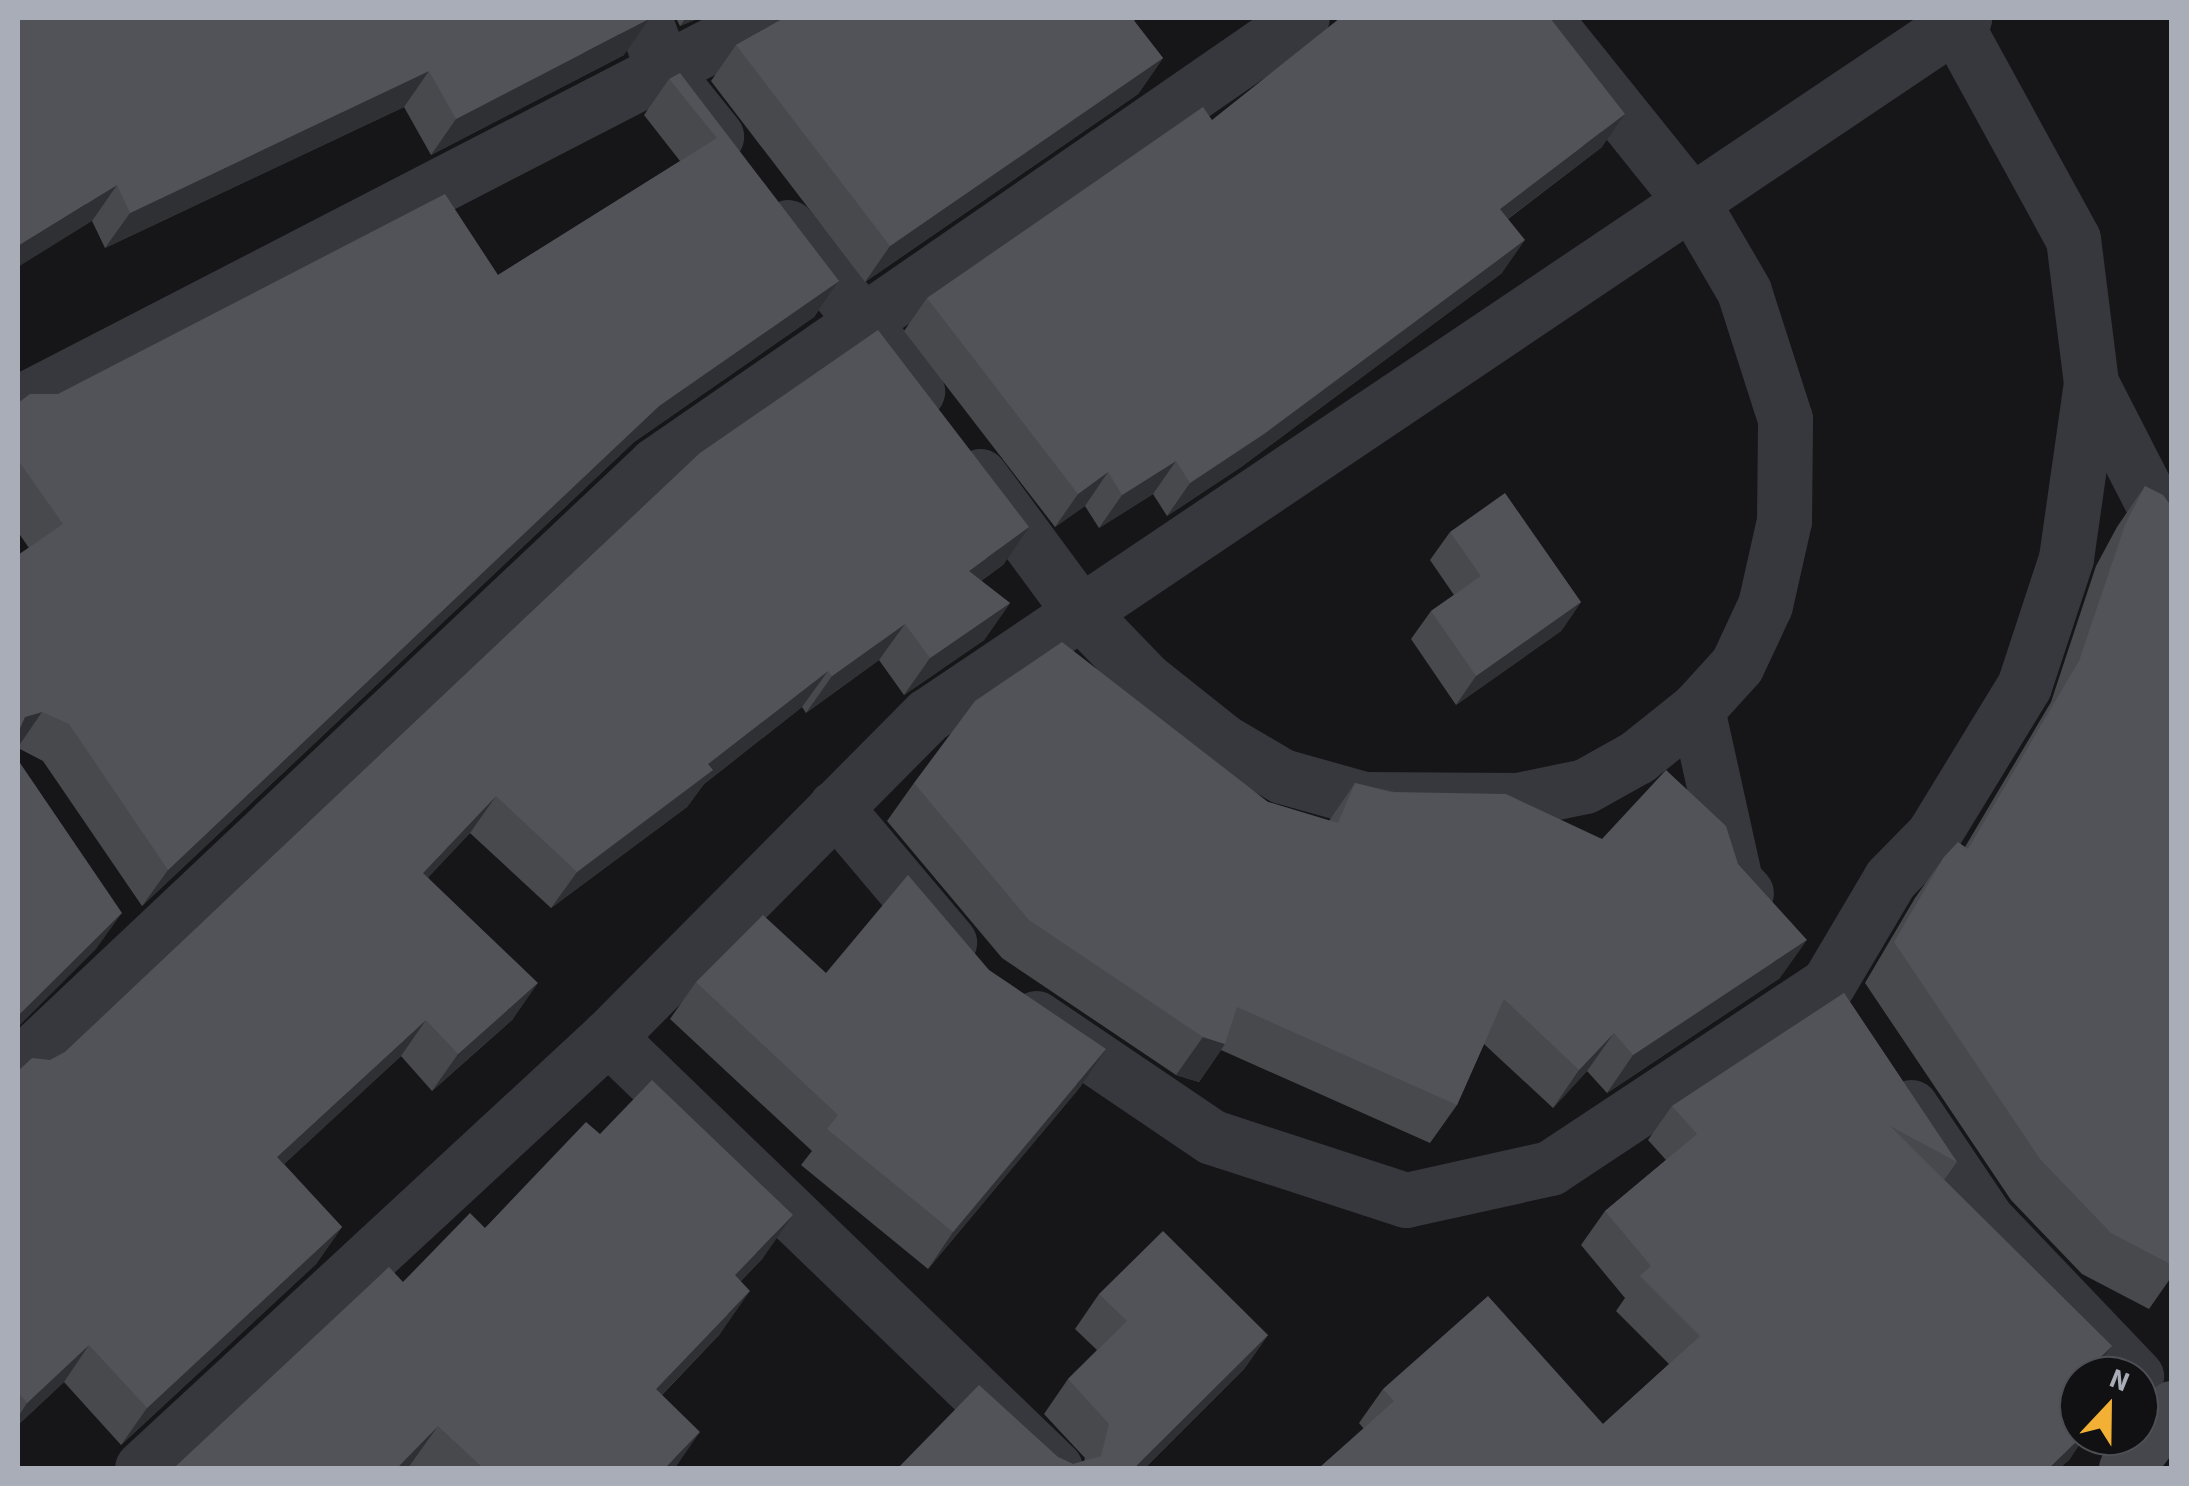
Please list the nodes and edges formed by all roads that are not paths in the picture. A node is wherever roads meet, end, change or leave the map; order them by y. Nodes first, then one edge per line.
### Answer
1 (644, 18) edge
2 (764, 18) edge
3 (1302, 18) edge
4 (1544, 18) edge
5 (1960, 21) edge
6 (664, 70) junction
7 (408, 164) dead end
8 (1692, 202) junction
9 (862, 320) junction
10 (18, 366) edge
11 (2092, 383) junction
12 (18, 403) edge
13 (2172, 541) edge
14 (1081, 612) junction
15 (1697, 709) junction
16 (835, 808) junction
17 (104, 906) edge
18 (137, 954) junction
19 (1828, 984) junction
20 (608, 1037) junction
21 (18, 1066) edge
22 (2118, 1356) edge
23 (142, 1468) edge
24 (1055, 1468) edge

1 - 6 street
2 - 6 street
3 - 9 street
4 - 8 street
5 - 8 street
5 - 11 street
6 - 9 street
6 - 12 street
7 - 10 street
8 - 14 street
8 - 15 street
9 - 14 street
9 - 18 street
11 - 13 street
11 - 19 street
14 - 15 street
14 - 16 street
15 - 19 street
16 - 19 street
16 - 20 street
17 - 18 street
18 - 21 street
19 - 22 street
20 - 23 street
20 - 24 street

